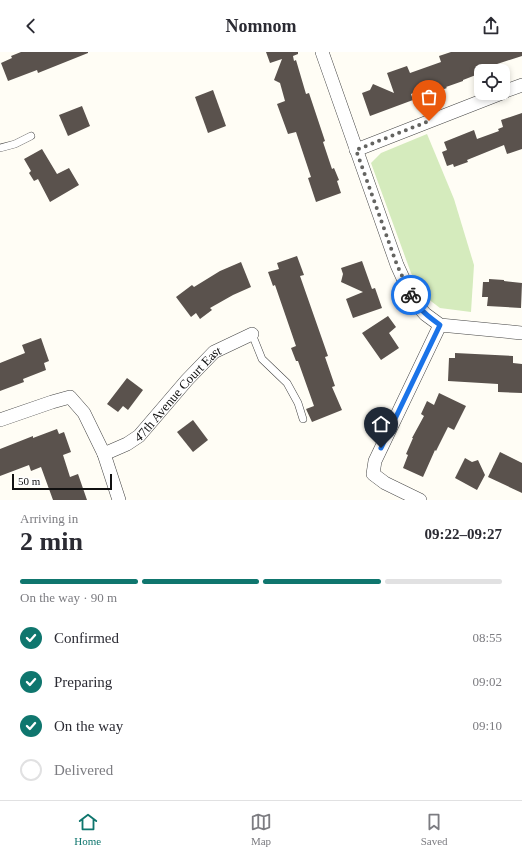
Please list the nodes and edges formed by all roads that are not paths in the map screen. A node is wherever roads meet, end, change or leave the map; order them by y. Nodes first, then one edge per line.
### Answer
1 (322, 52) edge
2 (522, 85) edge
3 (510, 90) edge
4 (484, 100) edge
5 (31, 136) dead end
6 (0, 148) edge
7 (356, 150) junction
8 (440, 325) junction
9 (522, 333) edge
10 (252, 334) joint
11 (302, 419) dead end
12 (0, 420) edge
13 (104, 454) junction
14 (119, 500) edge
15 (420, 500) edge

1 - 7 street
2 - 3 street
4 - 7 street
5 - 6 lane
7 - 8 street
8 - 9 street
8 - 15 street
10 - 11 lane
10 - 13 street, 47th Avenue Court East
12 - 13 street
13 - 14 street

